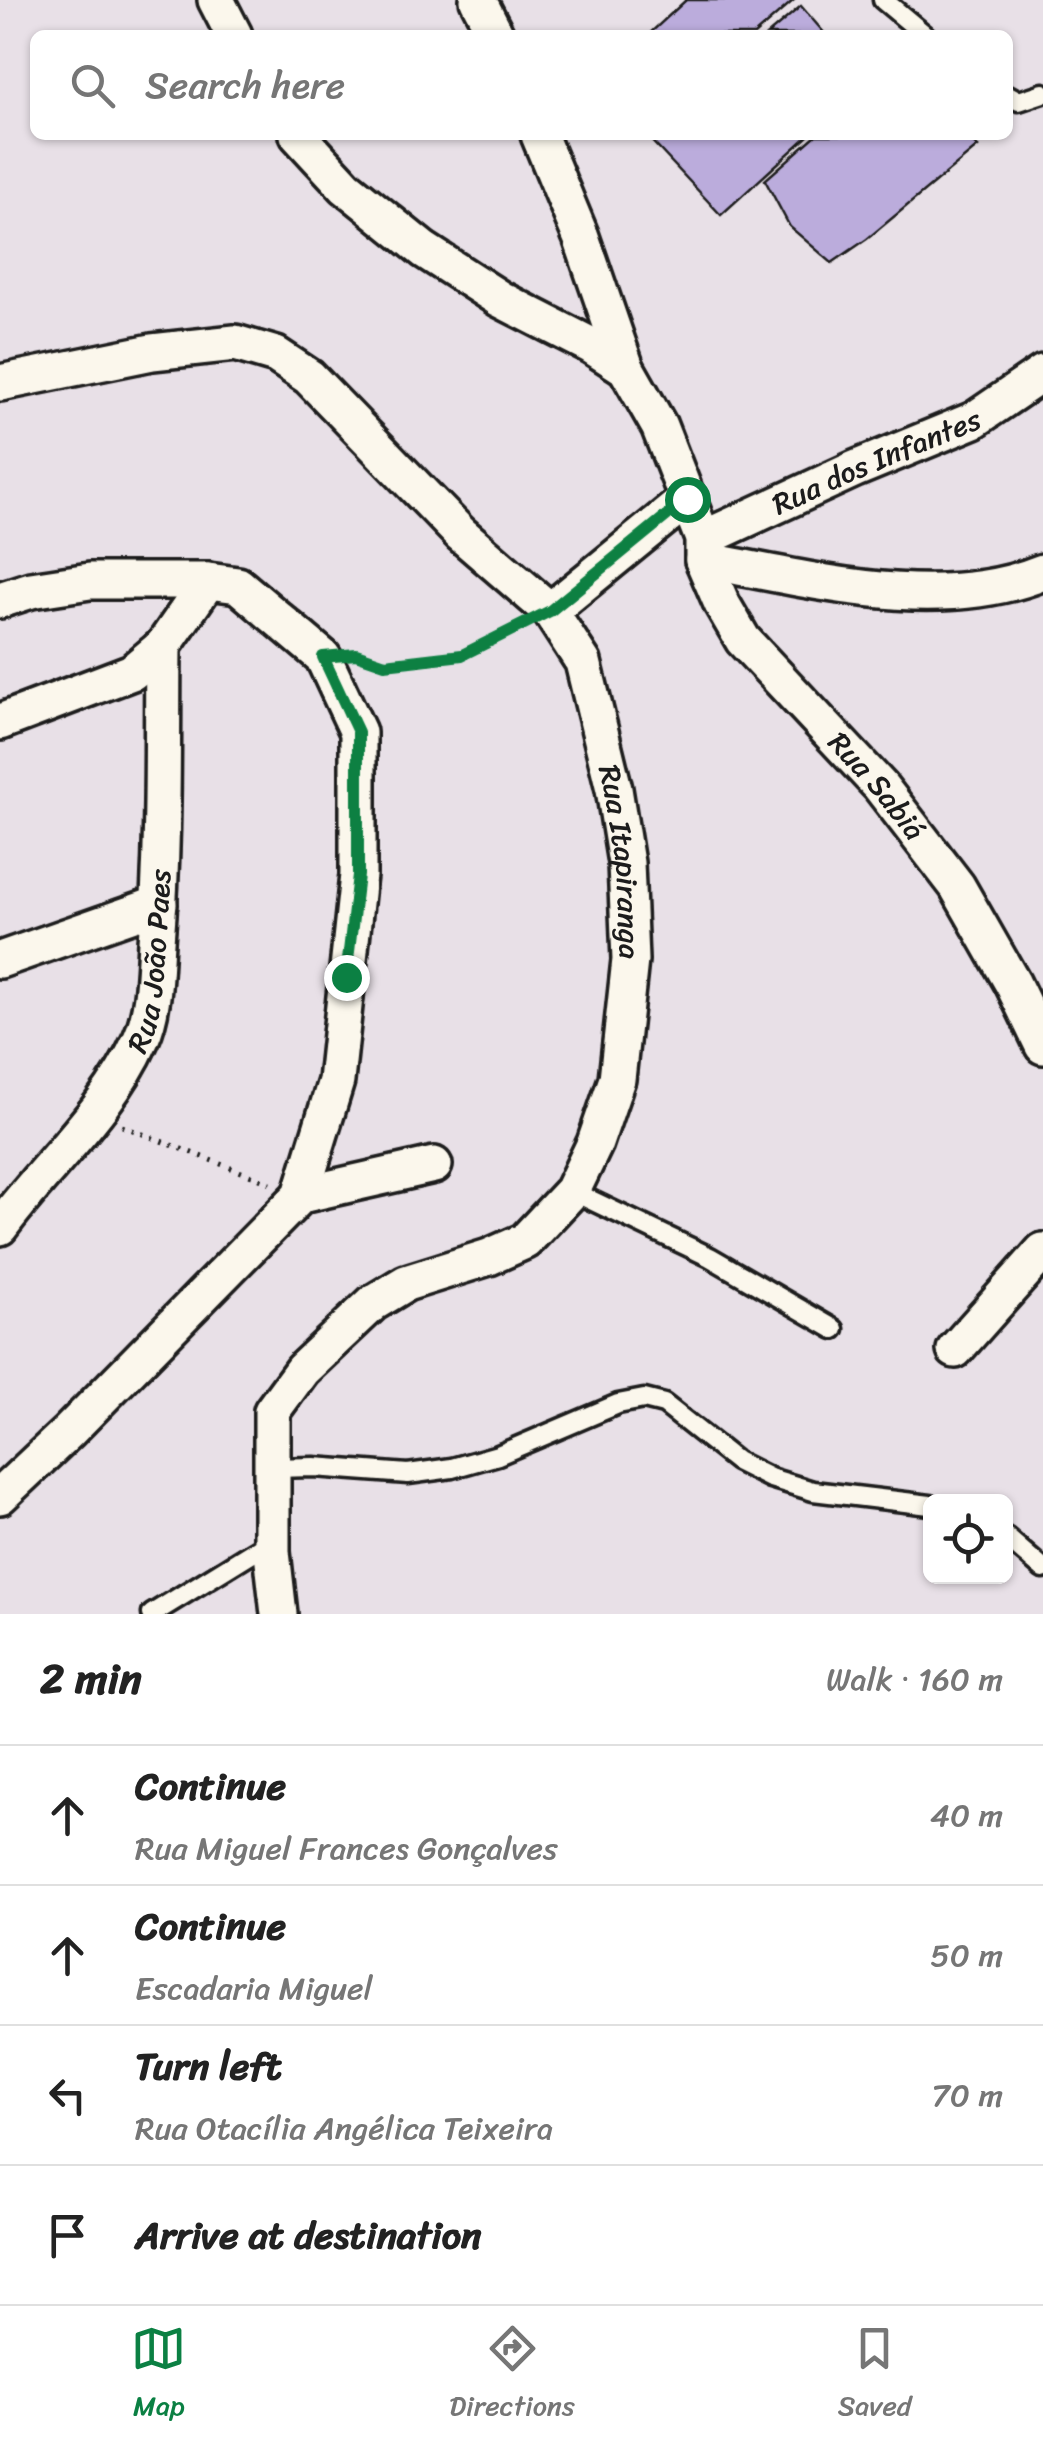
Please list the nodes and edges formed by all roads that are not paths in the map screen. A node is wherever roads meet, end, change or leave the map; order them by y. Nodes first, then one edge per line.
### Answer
1 (216, 0) edge
2 (478, 0) edge
3 (883, 0) edge
4 (231, 30) edge
5 (493, 30) edge
6 (919, 30) edge
7 (1043, 93) edge
8 (1013, 98) edge
9 (303, 140) edge
10 (541, 140) edge
11 (626, 368) junction
12 (1043, 373) edge
13 (0, 383) edge
14 (687, 499) junction
15 (703, 549) junction
16 (1043, 572) edge
17 (208, 582) junction
18 (0, 600) edge
19 (550, 611) junction
20 (163, 646) junction
21 (0, 722) edge
22 (159, 904) junction
23 (0, 960) edge
24 (1043, 1046) edge
25 (434, 1165) dead end
26 (572, 1191) junction
27 (301, 1195) junction
28 (0, 1227) edge
29 (1043, 1251) edge
30 (834, 1329) dead end
31 (955, 1350) dead end
32 (272, 1468) junction
33 (0, 1496) edge
34 (923, 1504) edge
35 (272, 1540) junction
36 (1013, 1543) edge
37 (1043, 1569) edge
38 (155, 1613) edge
39 (279, 1614) edge

1 - 4 street
2 - 5 street
3 - 6 lane
7 - 8 lane
9 - 11 street
10 - 11 street, Rua Sabiá
11 - 14 street, Rua Sabiá
12 - 15 street, Rua dos Infantes
13 - 19 street, Rua Itapiranga
14 - 15 street, Rua Sabiá
14 - 19 street
15 - 16 street
15 - 24 street, Rua Sabiá
17 - 18 street
17 - 20 street
17 - 27 street
19 - 26 street, Rua Itapiranga
20 - 21 street
20 - 22 street, Rua João Paes
22 - 23 street
22 - 28 street, Rua João Paes
25 - 27 street
26 - 30 lane
26 - 32 street, Rua Itapiranga
27 - 33 street
29 - 31 street
32 - 34 lane
32 - 35 street, Rua Itapiranga
35 - 38 lane
35 - 39 street, Rua Itapiranga
36 - 37 lane

